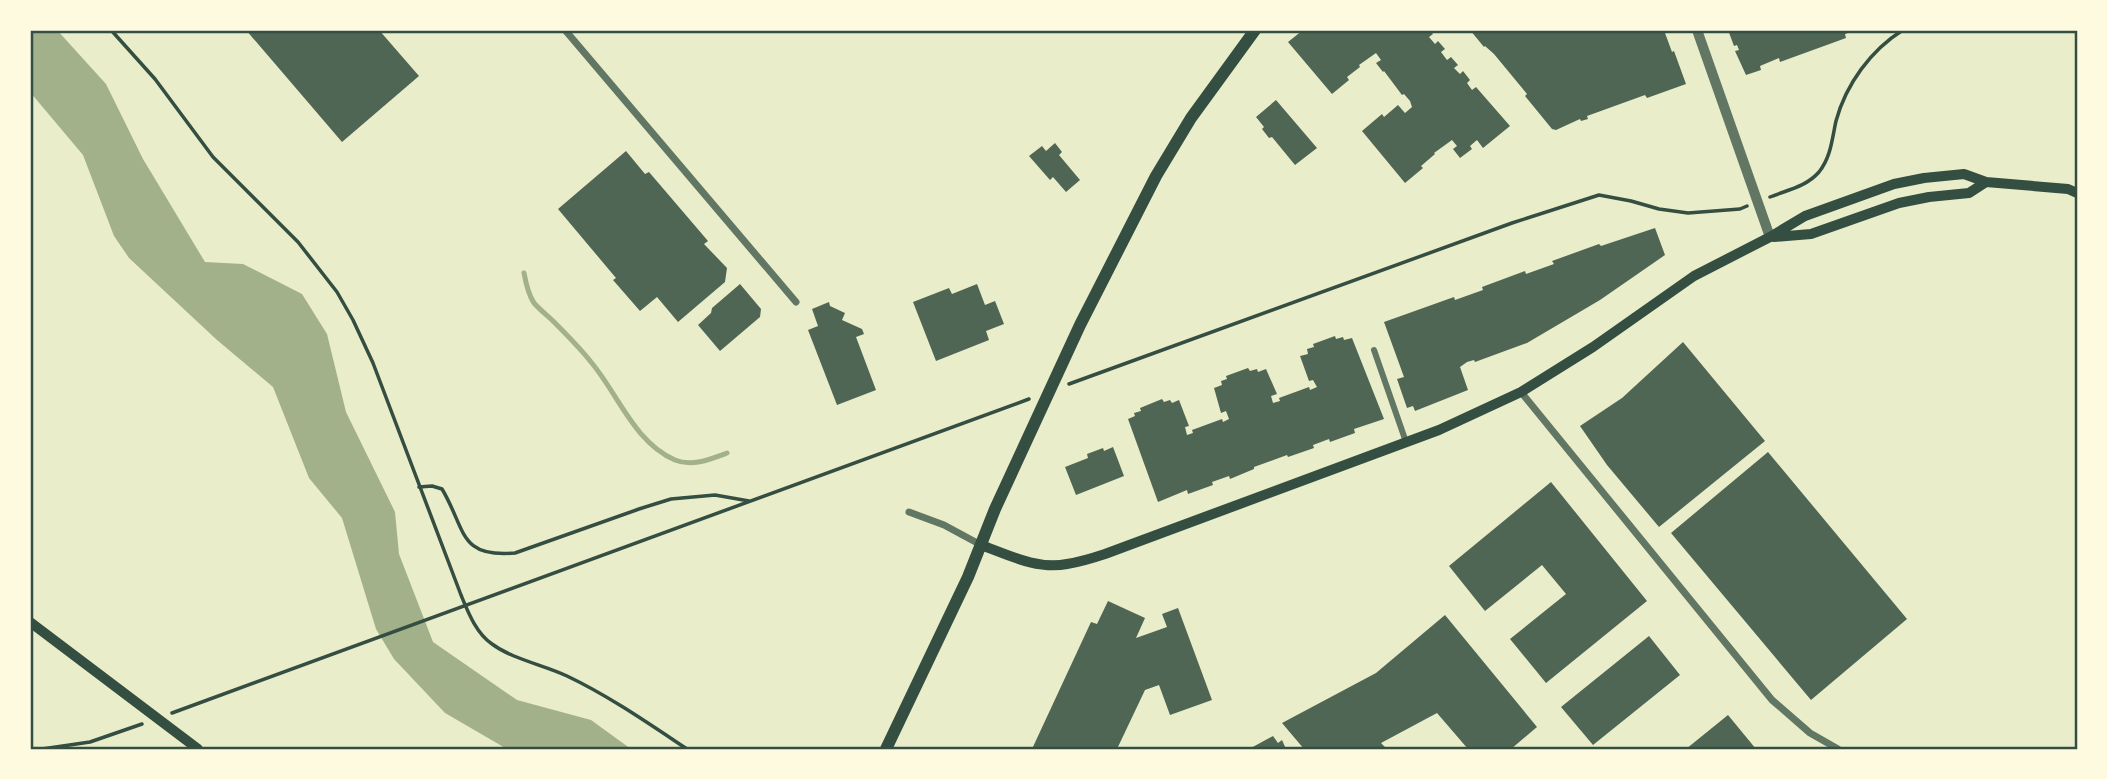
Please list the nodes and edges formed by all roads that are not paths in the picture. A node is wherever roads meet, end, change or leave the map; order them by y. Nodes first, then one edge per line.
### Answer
1 (565, 30) edge
2 (1255, 30) edge
3 (1697, 30) edge
4 (1986, 182) junction
5 (2077, 193) edge
6 (1770, 237) junction
7 (796, 302) dead end
8 (1374, 350) dead end
9 (1521, 392) junction
10 (1406, 442) junction
11 (909, 512) dead end
12 (981, 545) junction
13 (30, 622) edge
14 (198, 749) edge
15 (886, 749) edge
16 (1838, 749) edge

1 - 7 street
2 - 12 main road
3 - 6 street
4 - 5 main road
4 - 6 main road
4 - 6 main road
6 - 9 main road
8 - 10 street
9 - 10 main road
9 - 16 street
10 - 12 main road
11 - 12 street
12 - 15 main road
13 - 14 main road

